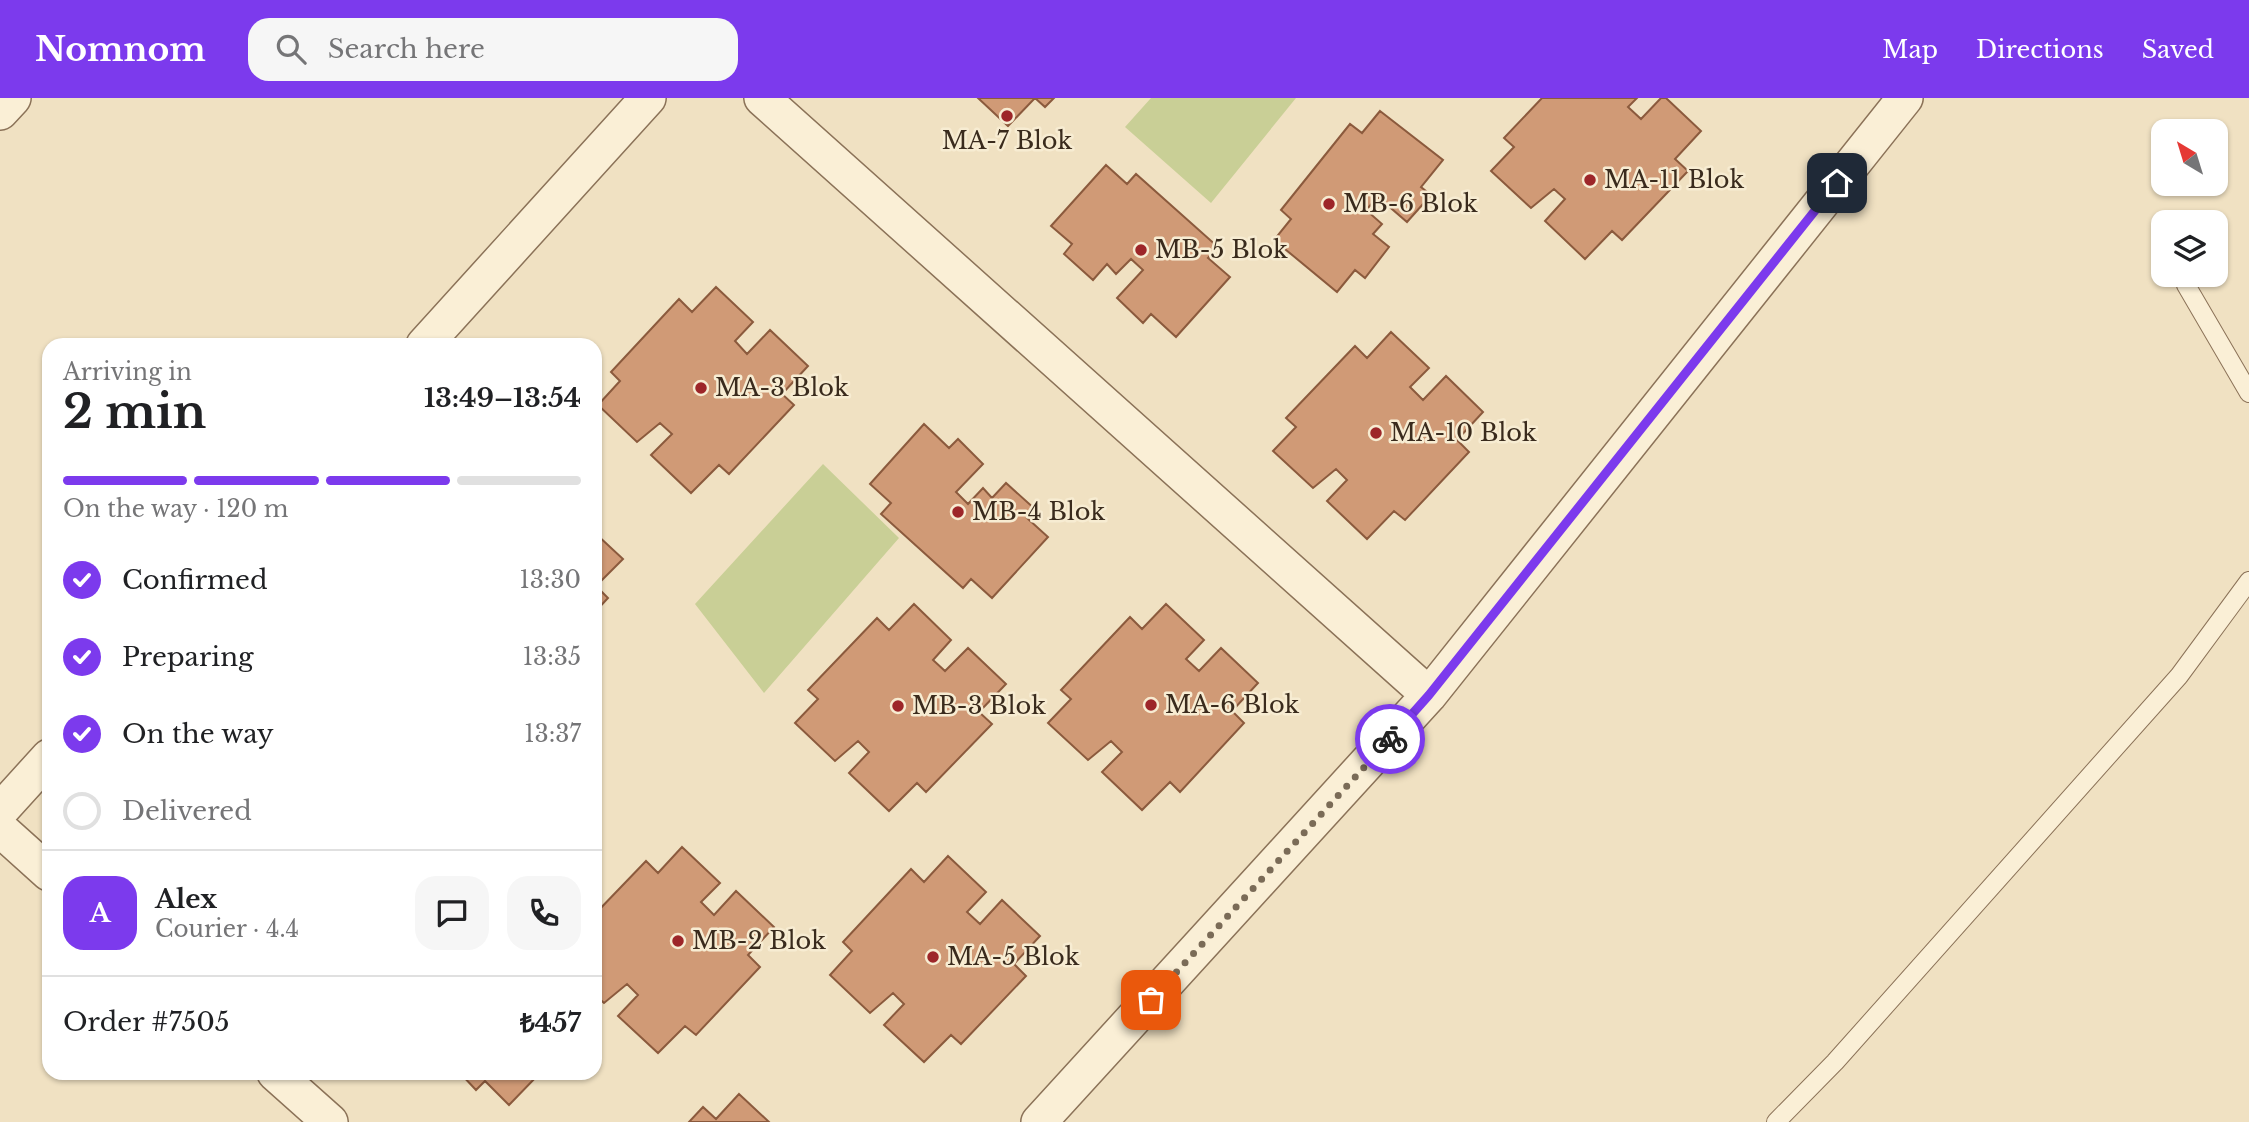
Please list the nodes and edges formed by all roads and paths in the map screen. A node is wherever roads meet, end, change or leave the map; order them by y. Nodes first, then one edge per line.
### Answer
1 (13, 98) edge
2 (648, 98) edge
3 (762, 98) edge
4 (1905, 98) edge
5 (0, 112) edge
6 (2187, 287) edge
7 (430, 338) edge
8 (2249, 393) edge
9 (2249, 581) edge
10 (1429, 695) junction
11 (42, 765) edge
12 (0, 811) edge
13 (0, 829) edge
14 (42, 867) edge
15 (283, 1080) edge
16 (330, 1122) edge
17 (1039, 1122) edge
18 (1776, 1122) edge

1 - 5 street
2 - 7 street
3 - 10 street
4 - 10 street
6 - 8 lane
9 - 18 lane
10 - 17 street
11 - 12 street
13 - 14 street
15 - 16 street

